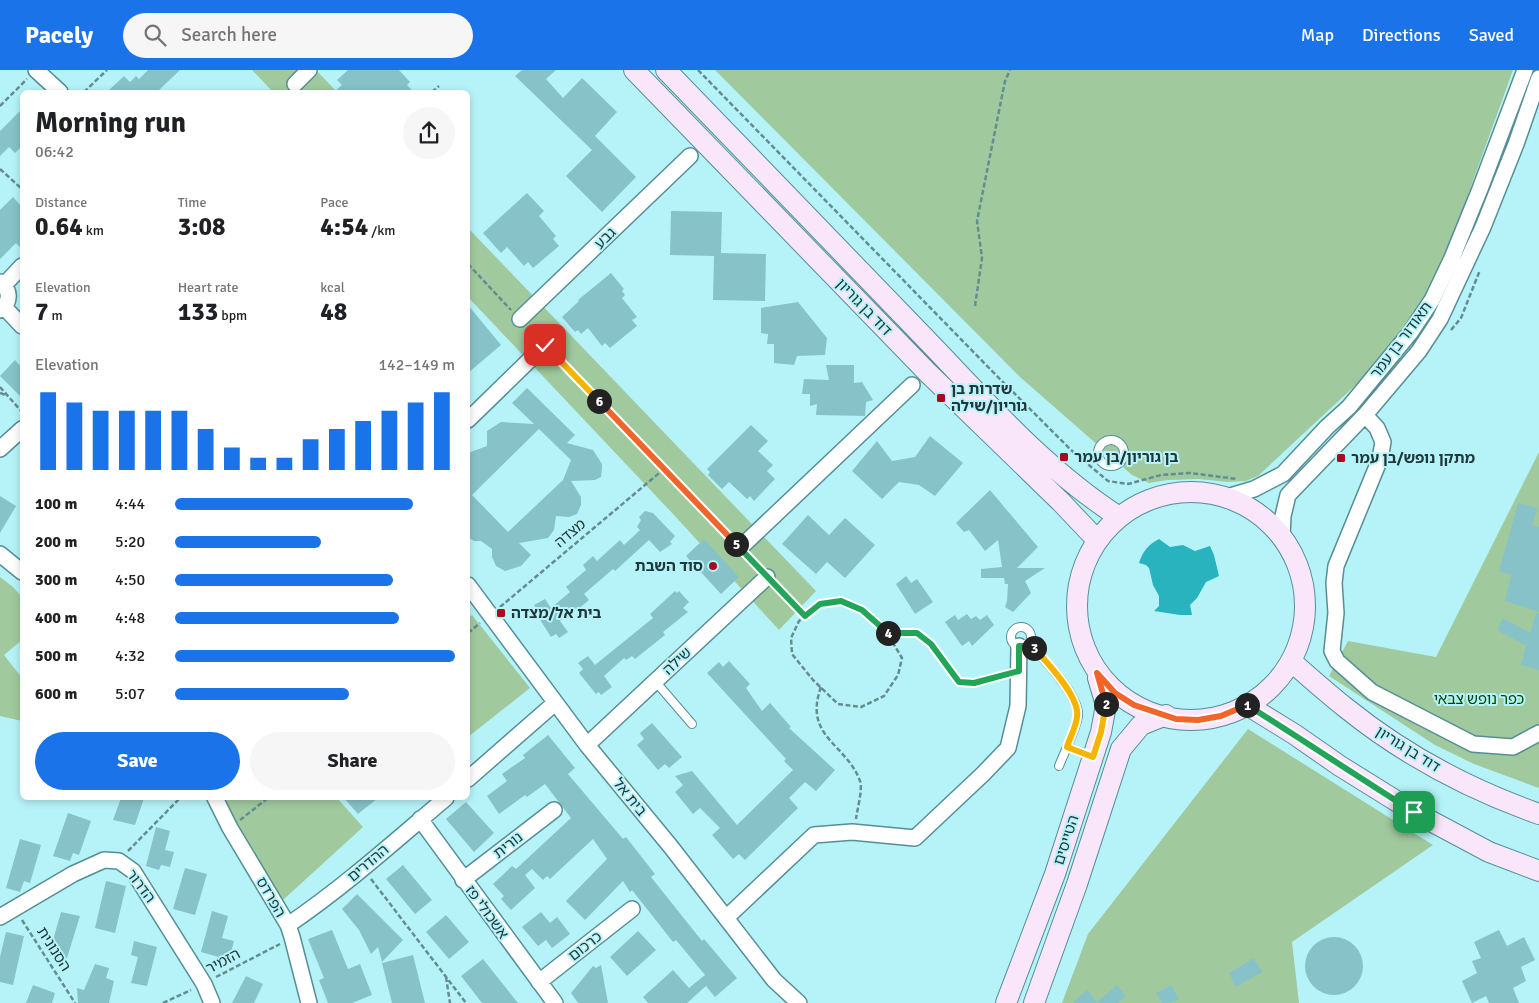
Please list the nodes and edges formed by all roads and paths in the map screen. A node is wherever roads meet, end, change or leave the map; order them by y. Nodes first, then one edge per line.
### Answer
1 (107, 70) edge
2 (309, 70) edge
3 (634, 70) edge
4 (666, 70) edge
5 (698, 70) edge
6 (1010, 70) edge
7 (1525, 70) edge
8 (33, 73) edge
9 (1539, 78) edge
10 (295, 84) dead end
11 (439, 86) dead end
12 (57, 90) edge
13 (86, 90) edge
14 (434, 90) edge
15 (0, 106) edge
16 (690, 156) dead end
17 (0, 169) edge
18 (20, 187) edge
19 (470, 266) edge
20 (20, 268) edge
21 (2, 283) edge
22 (975, 306) dead end
23 (2, 308) edge
24 (520, 319) joint
25 (20, 324) edge
26 (545, 345) joint
27 (912, 385) dead end
28 (0, 387) edge
29 (0, 393) edge
30 (10, 397) junction
31 (20, 410) edge
32 (1365, 415) junction
33 (470, 418) edge
34 (20, 431) edge
35 (0, 449) edge
36 (664, 469) junction
37 (1244, 480) dead end
38 (1227, 497) junction
39 (1119, 517) junction
40 (1282, 536) junction
41 (1098, 540) junction
42 (740, 548) junction
43 (0, 554) edge
44 (20, 570) edge
45 (767, 577) junction
46 (470, 588) edge
47 (490, 615) junction
48 (805, 616) junction
49 (887, 633) junction
50 (1024, 645) joint
51 (1291, 661) junction
52 (1019, 671) junction
53 (1097, 673) junction
54 (655, 681) junction
55 (821, 687) junction
56 (555, 704) junction
57 (1247, 705) junction
58 (1166, 716) junction
59 (692, 724) dead end
60 (1539, 733) edge
61 (587, 745) junction
62 (1067, 747) junction
63 (1093, 757) junction
64 (1059, 766) dead end
65 (470, 777) edge
66 (178, 800) edge
67 (216, 800) edge
68 (265, 800) edge
69 (444, 800) edge
70 (554, 810) dead end
71 (1539, 814) edge
72 (420, 819) junction
73 (230, 828) junction
74 (852, 832) junction
75 (119, 861) junction
76 (363, 868) junction
77 (1539, 871) edge
78 (463, 880) junction
79 (14, 908) junction
80 (632, 909) dead end
81 (0, 917) edge
82 (726, 918) junction
83 (290, 931) junction
84 (446, 976) junction
85 (539, 982) junction
86 (204, 984) junction
87 (75, 1003) edge
88 (163, 1003) edge
89 (212, 1003) edge
90 (309, 1003) edge
91 (450, 1003) edge
92 (466, 1003) edge
93 (555, 1003) edge
94 (799, 1003) edge
95 (1006, 1003) edge
96 (1034, 1003) edge

1 - 13 path
2 - 10 street
3 - 41 main road, דוד בן גוריון
4 - 39 main road, דוד בן גוריון
5 - 37 path
6 - 22 path
7 - 38 street, תאודור בן עמר
8 - 12 street
8 - 15 path
9 - 32 street, תאודור בן עמר
11 - 14 path
16 - 24 street, גבע
17 - 18 path
19 - 24 path
20 - 21 street
21 - 23 street
23 - 25 street
26 - 33 street
26 - 36 path
27 - 42 street
28 - 30 path
29 - 30 path
30 - 31 path
32 - 40 street, תאודור בן עמר
32 - 60 street
34 - 35 street
36 - 42 path
36 - 47 path, מצדה
38 - 39 main road
38 - 40 main road
39 - 41 main road
40 - 51 main road
41 - 53 main road
42 - 45 path
43 - 44 street
45 - 48 path
45 - 54 street, שילה
46 - 47 street, בית אל
47 - 56 street, בית אל
48 - 49 path
48 - 55 path
49 - 52 path
49 - 55 path
50 - 52 street
50 - 62 lane
51 - 57 main road
51 - 71 main road, דוד בן גוריון
52 - 74 street
53 - 58 main road
53 - 63 main road, הטייסים
54 - 59 lane
54 - 61 street, שילה
55 - 74 path
56 - 61 street, בית אל
56 - 65 street
57 - 58 main road
57 - 77 main road
58 - 96 main road, הטייסים
61 - 82 street, בית אל
62 - 63 lane
62 - 64 lane
63 - 95 main road, הטייסים
66 - 75 path
67 - 73 street, הפרדס
68 - 73 path
69 - 72 street, ההדרים
70 - 78 street, נורית
72 - 76 street, ההדרים
72 - 78 street, אשכולי פז
73 - 83 street, הפרדס
74 - 82 street
75 - 79 street, הדרור
75 - 86 street, הדרור
76 - 83 street, ההדרים
76 - 84 path
78 - 85 street, אשכולי פז
79 - 81 street, הדרור
79 - 87 path, הסנונית
80 - 85 street, כרכום
82 - 94 street, בית אל
83 - 86 path, הזמיר
83 - 90 street, הפרדס
84 - 91 path
84 - 92 path
85 - 93 street, אשכולי פז
86 - 88 path, הזמיר
86 - 89 street, הדרור

